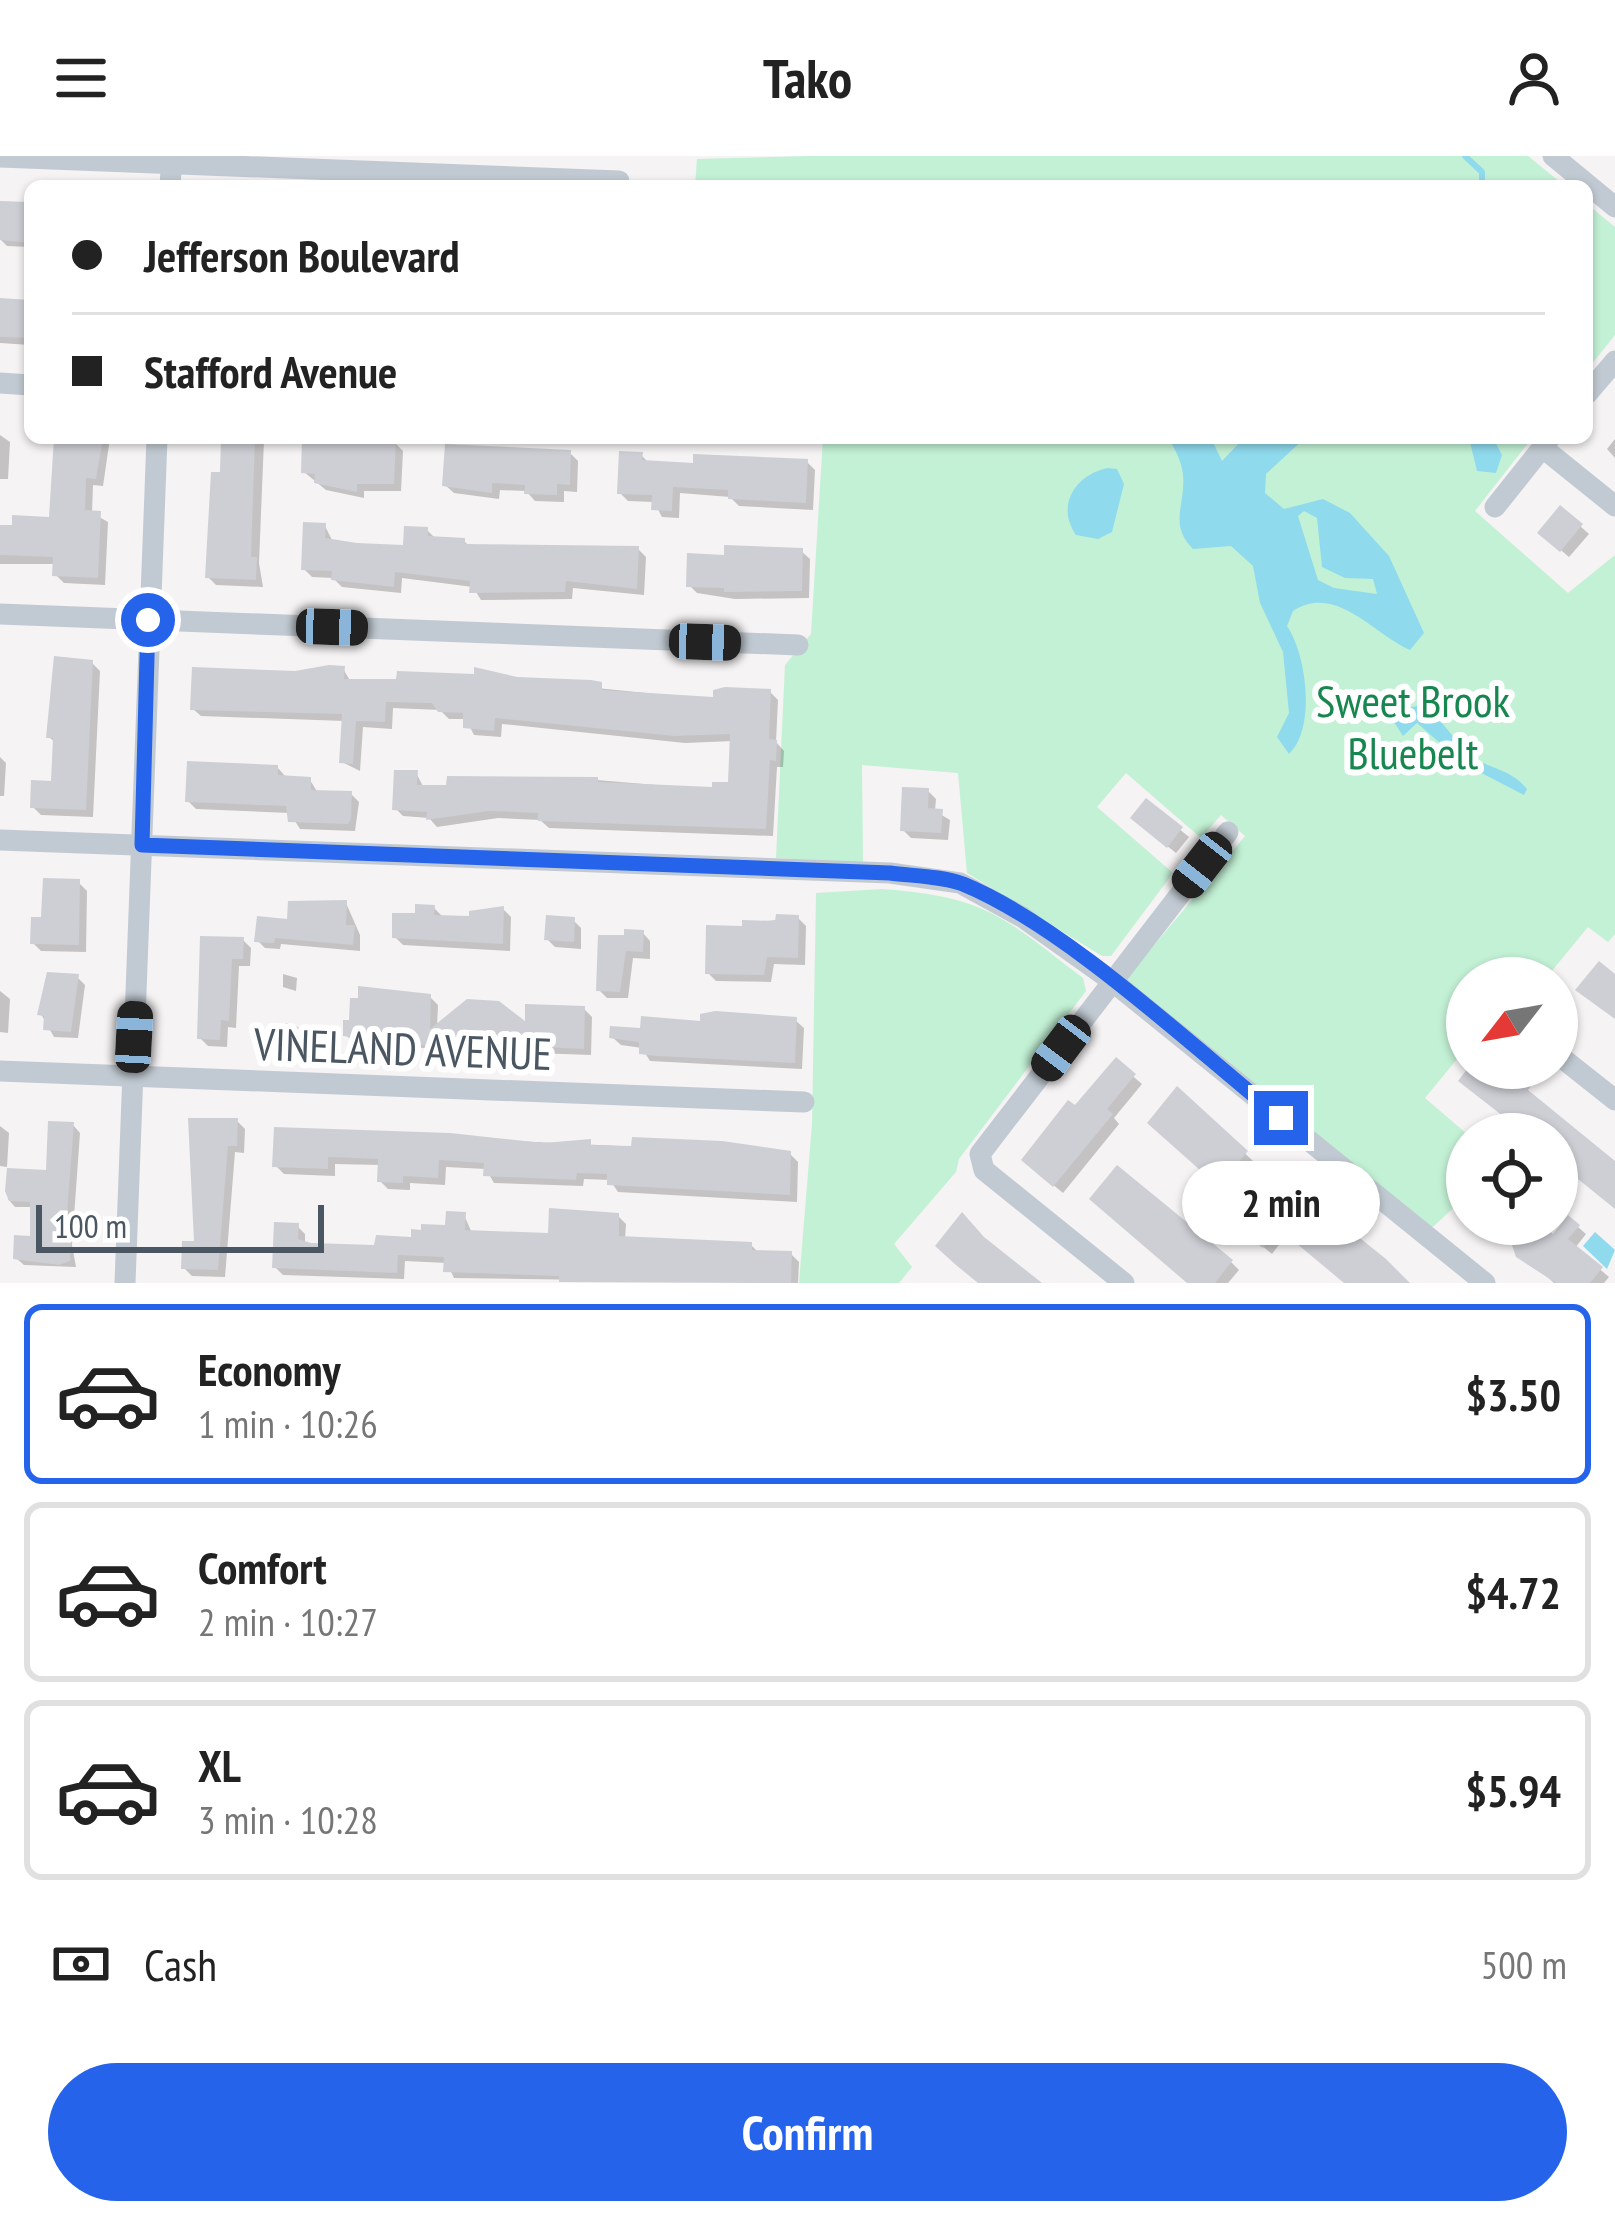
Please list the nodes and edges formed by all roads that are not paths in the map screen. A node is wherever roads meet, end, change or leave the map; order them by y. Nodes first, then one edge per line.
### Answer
1 (1553, 156) edge
2 (0, 157) edge
3 (171, 159) edge
4 (580, 180) edge
5 (1582, 180) edge
6 (1615, 361) edge
7 (1593, 387) edge
8 (157, 444) edge
9 (1545, 444) edge
10 (1547, 444) edge
11 (1615, 506) edge
12 (1495, 507) dead end
13 (0, 614) edge
14 (148, 620) junction
15 (799, 645) dead end
16 (1228, 832) dead end
17 (0, 840) edge
18 (142, 845) junction
19 (1112, 981) junction
20 (0, 1071) edge
21 (1578, 1071) edge
22 (132, 1076) junction
23 (1615, 1100) edge
24 (804, 1102) dead end
25 (125, 1283) edge
26 (1124, 1283) edge
27 (1485, 1283) edge

1 - 5 street
2 - 3 street
3 - 4 street
6 - 7 street
8 - 14 street
9 - 12 street
10 - 11 street
13 - 14 street
14 - 15 street
14 - 18 street
16 - 19 street
17 - 18 street
18 - 19 street
18 - 22 street
19 - 26 street
19 - 27 street
20 - 22 street, VINELAND AVENUE
21 - 23 street
22 - 24 street, VINELAND AVENUE
22 - 25 street

